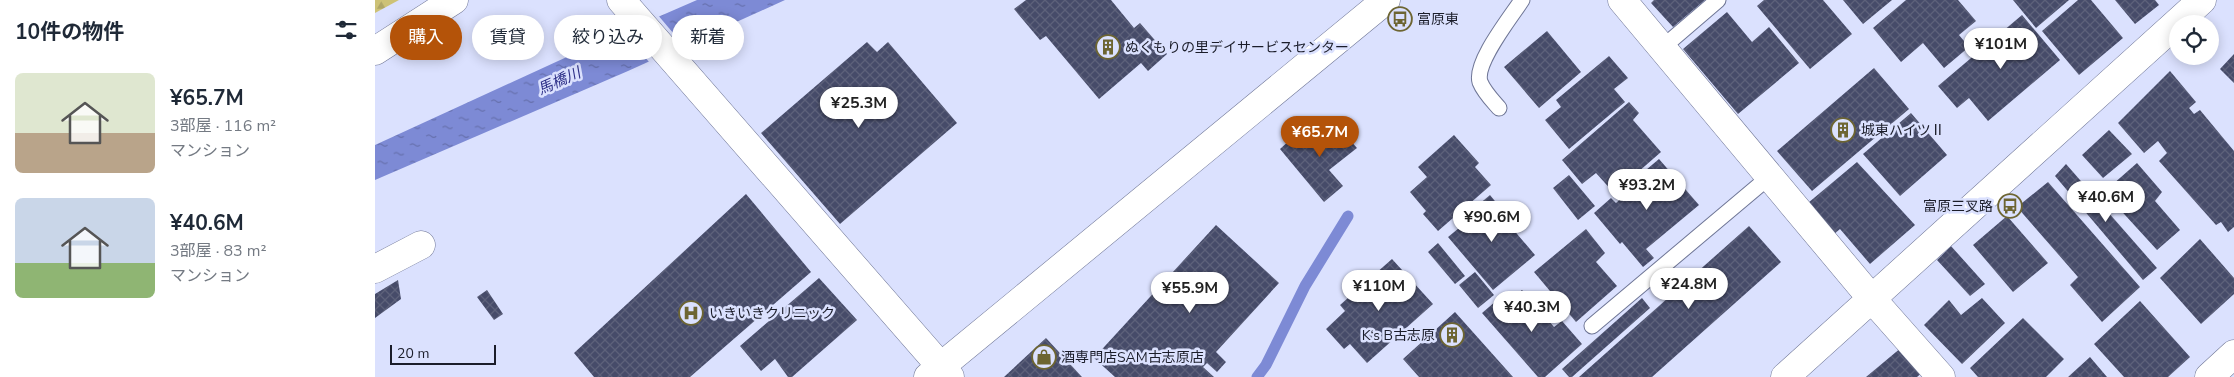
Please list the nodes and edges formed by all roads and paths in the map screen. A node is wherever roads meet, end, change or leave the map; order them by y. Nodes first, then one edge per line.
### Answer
1 (454, 0) edge
2 (621, 0) edge
3 (1386, 0) edge
4 (1523, 0) edge
5 (1622, 0) edge
6 (1718, 0) edge
7 (2202, 0) edge
8 (1662, 48) junction
9 (375, 51) edge
10 (1499, 108) dead end
11 (1769, 176) junction
12 (421, 245) dead end
13 (375, 269) edge
14 (1872, 299) junction
15 (1591, 326) dead end
16 (2234, 354) edge
17 (939, 373) edge
18 (1785, 377) edge
19 (1941, 377) edge
20 (2209, 377) edge

1 - 9 street
2 - 17 street
3 - 17 street
4 - 10 lane
5 - 8 street
6 - 8 lane
7 - 14 street
8 - 11 street
11 - 14 street
11 - 15 lane
12 - 13 street
14 - 18 street
14 - 19 street
16 - 20 street

